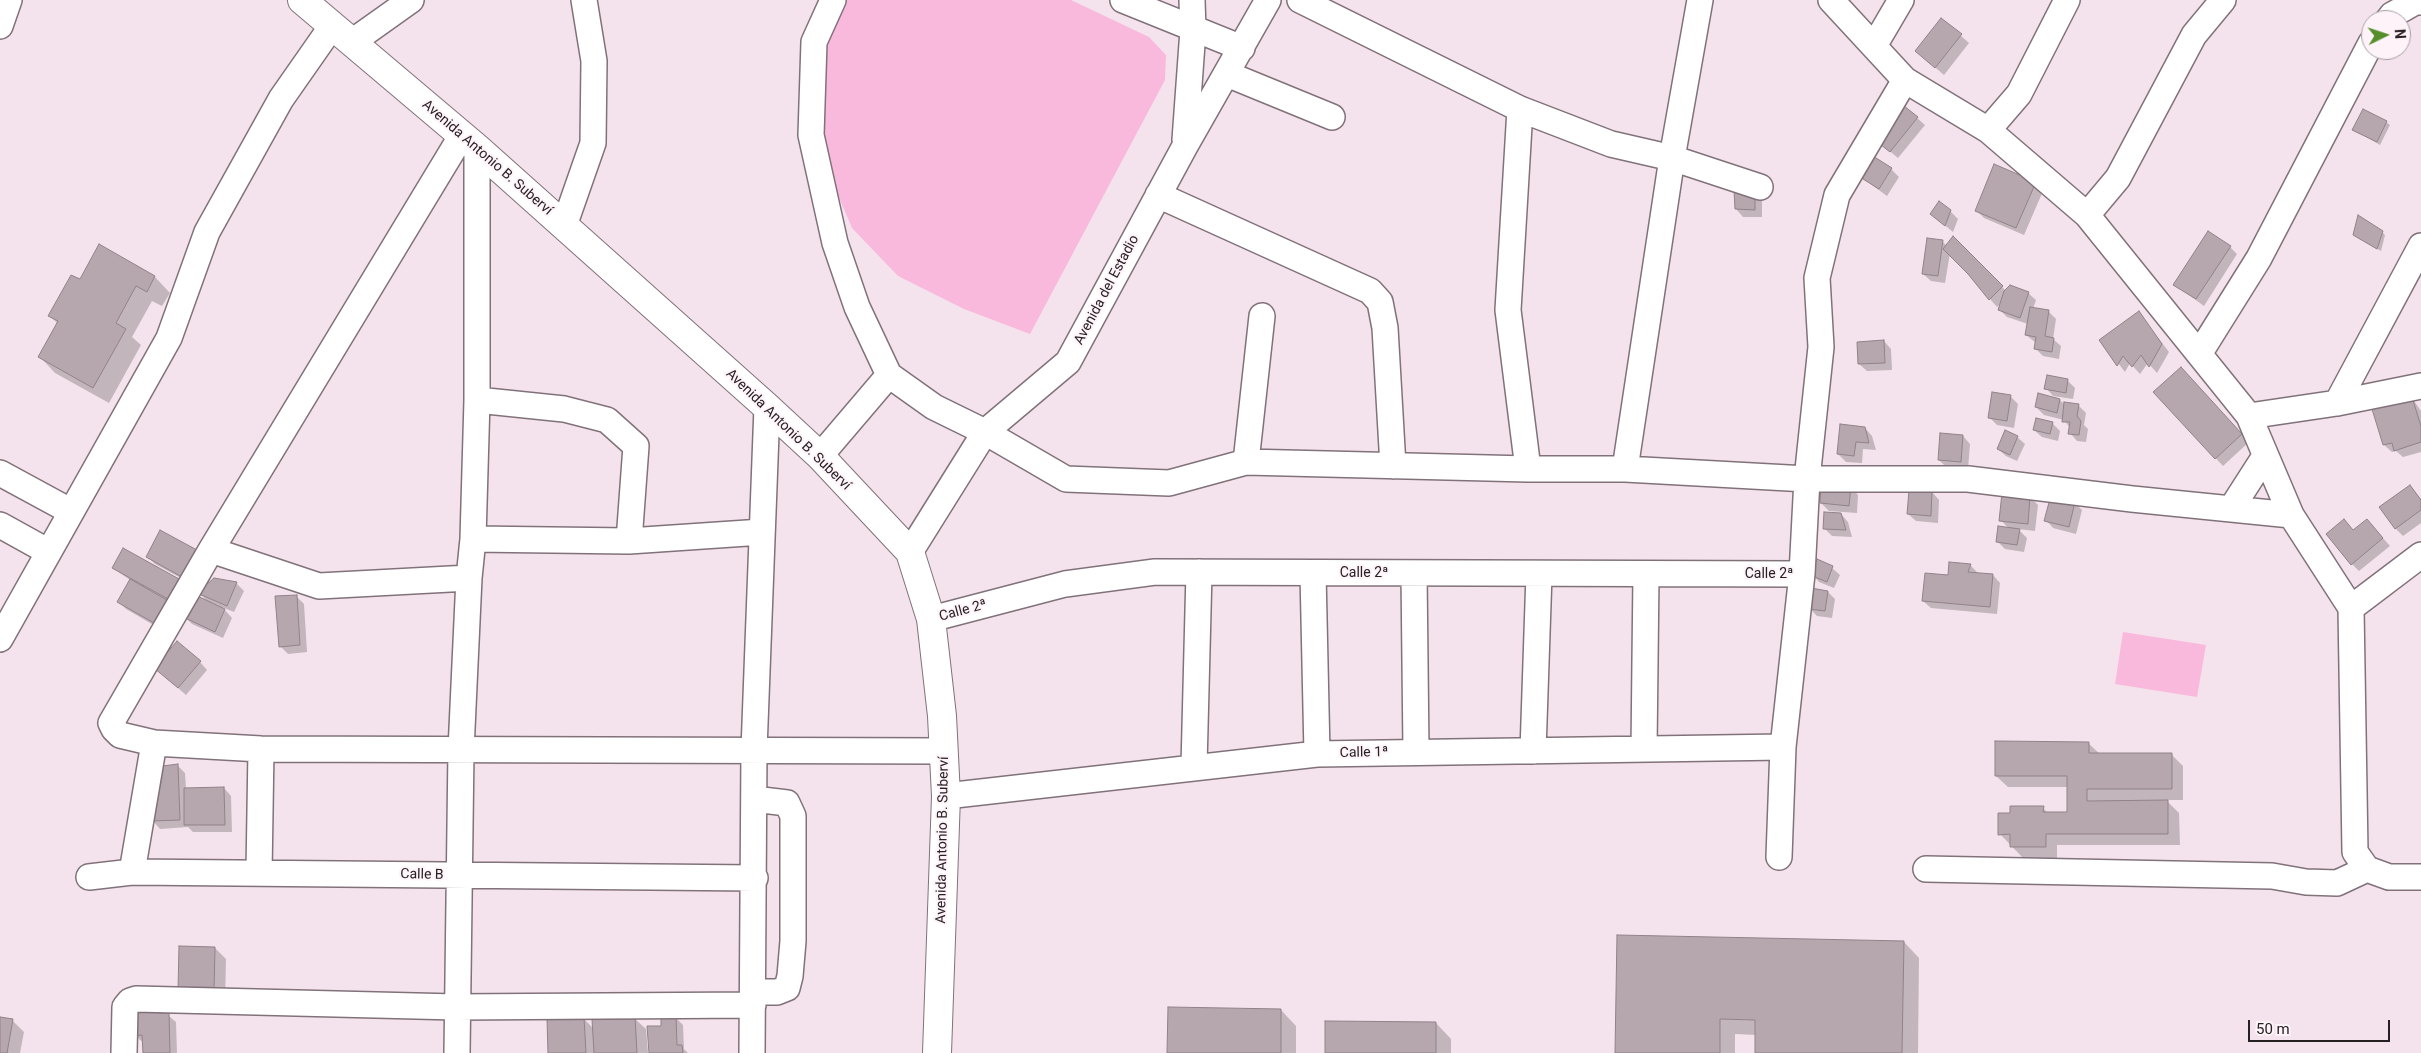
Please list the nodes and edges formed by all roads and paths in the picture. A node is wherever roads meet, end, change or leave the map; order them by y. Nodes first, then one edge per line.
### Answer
1 (9, 0) edge
2 (302, 0) edge
3 (411, 0) edge
4 (584, 0) edge
5 (833, 0) edge
6 (1123, 0) edge
7 (1192, 0) edge
8 (1268, 0) edge
9 (1300, 0) edge
10 (1700, 0) edge
11 (1831, 0) edge
12 (1901, 0) edge
13 (2068, 0) edge
14 (2223, 0) edge
15 (2421, 2) edge
16 (2401, 10) edge
17 (0, 26) edge
18 (1193, 30) junction
19 (342, 34) junction
20 (1874, 46) junction
21 (1242, 48) junction
22 (2362, 60) edge
23 (1227, 74) junction
24 (1905, 80) junction
25 (1520, 109) junction
26 (1332, 116) dead end
27 (1988, 130) junction
28 (470, 142) junction
29 (1185, 146) junction
30 (1672, 158) junction
31 (1760, 187) dead end
32 (1158, 195) junction
33 (2087, 215) junction
34 (564, 226) junction
35 (2421, 246) edge
36 (1262, 316) dead end
37 (2199, 354) junction
38 (889, 375) junction
39 (2421, 386) edge
40 (477, 400) junction
41 (2337, 403) junction
42 (767, 407) junction
43 (2249, 416) junction
44 (985, 432) junction
45 (820, 456) junction
46 (2265, 456) junction
47 (1246, 462) junction
48 (1393, 466) junction
49 (1528, 469) junction
50 (1625, 469) junction
51 (0, 473) edge
52 (1807, 479) junction
53 (2231, 509) junction
54 (70, 511) junction
55 (2291, 515) junction
56 (0, 525) edge
57 (762, 532) junction
58 (473, 539) junction
59 (629, 541) junction
60 (211, 550) junction
61 (47, 551) junction
62 (910, 552) junction
63 (2421, 555) edge
64 (1199, 572) junction
65 (1313, 573) junction
66 (1414, 574) junction
67 (1540, 574) junction
68 (1646, 574) junction
69 (1802, 574) junction
70 (469, 578) junction
71 (2352, 608) junction
72 (931, 619) junction
73 (0, 639) edge
74 (154, 743) junction
75 (1784, 747) junction
76 (261, 749) junction
77 (1644, 749) junction
78 (461, 750) junction
79 (754, 750) junction
80 (1534, 750) junction
81 (944, 751) junction
82 (1416, 752) junction
83 (1317, 754) junction
84 (1194, 766) junction
85 (946, 796) junction
86 (754, 799) junction
87 (1778, 857) dead end
88 (1926, 869) dead end
89 (2366, 869) junction
90 (132, 872) junction
91 (259, 873) junction
92 (460, 876) junction
93 (89, 877) dead end
94 (2421, 877) edge
95 (755, 878) junction
96 (754, 998) junction
97 (456, 1007) junction
98 (124, 1053) edge
99 (457, 1053) edge
100 (752, 1053) edge
101 (937, 1053) edge

1 - 17 street
2 - 19 main road, Avenida Antonio B. Suberví
3 - 19 street
4 - 34 street
5 - 38 street
6 - 18 street
7 - 18 street
8 - 21 street, Avenida del Estadio
9 - 25 street
10 - 30 street
11 - 20 street
12 - 20 street
13 - 27 street
14 - 33 street
15 - 16 street
18 - 21 street
18 - 29 street
19 - 28 main road, Avenida Antonio B. Suberví
19 - 54 street
20 - 24 street
21 - 23 street, Avenida del Estadio
22 - 37 street
23 - 26 street
23 - 29 street, Avenida del Estadio
24 - 27 street
24 - 52 street
25 - 30 street
25 - 49 street
27 - 33 street
28 - 34 main road, Avenida Antonio B. Suberví
28 - 40 street
28 - 60 street
29 - 32 street, Avenida del Estadio
30 - 31 street
30 - 50 street
32 - 44 street, Avenida del Estadio
32 - 48 street
33 - 37 street
34 - 42 main road, Avenida Antonio B. Suberví
35 - 41 street
36 - 47 street
37 - 43 street
38 - 44 street
38 - 45 street
39 - 41 street
40 - 58 street
40 - 59 street
41 - 43 street
42 - 45 main road, Avenida Antonio B. Suberví
42 - 57 street
43 - 46 street
44 - 47 street
44 - 62 street, Avenida del Estadio
45 - 62 main road, Avenida Antonio B. Suberví
46 - 53 street
46 - 55 street
47 - 48 street
48 - 49 street
49 - 50 street
50 - 52 street
51 - 54 street
52 - 53 street
52 - 69 street
53 - 55 street
54 - 61 street
55 - 71 street
56 - 61 street
57 - 59 street
57 - 79 street
58 - 59 street
58 - 70 street
60 - 70 street
60 - 74 street
61 - 73 street
62 - 72 main road, Avenida Antonio B. Suberví
63 - 71 street
64 - 65 street, Calle 2ª
64 - 72 street, Calle 2ª
64 - 84 street
65 - 66 street, Calle 2ª
65 - 83 street
66 - 67 street, Calle 2ª
66 - 82 street
67 - 68 street, Calle 2ª
67 - 80 street
68 - 69 street, Calle 2ª
68 - 77 street
69 - 75 street
70 - 78 street
71 - 89 street
72 - 81 main road, Avenida Antonio B. Suberví
74 - 76 street
74 - 90 street
75 - 77 street, Calle 1ª
75 - 87 street
76 - 78 street
76 - 91 street
77 - 80 street, Calle 1ª
78 - 79 street
78 - 92 street
79 - 81 street
79 - 86 street
80 - 82 street, Calle 1ª
81 - 85 main road, Avenida Antonio B. Suberví
82 - 83 street, Calle 1ª
83 - 84 street, Calle 1ª
84 - 85 street, Calle 1ª
85 - 101 main road, Avenida Antonio B. Suberví
86 - 95 street
86 - 96 street
88 - 89 street
89 - 94 street
90 - 91 street, Calle B
90 - 93 street, Calle B
91 - 92 street, Calle B
92 - 95 street, Calle B
92 - 97 street
95 - 96 street
96 - 97 street
96 - 100 street
97 - 98 street
97 - 99 street

